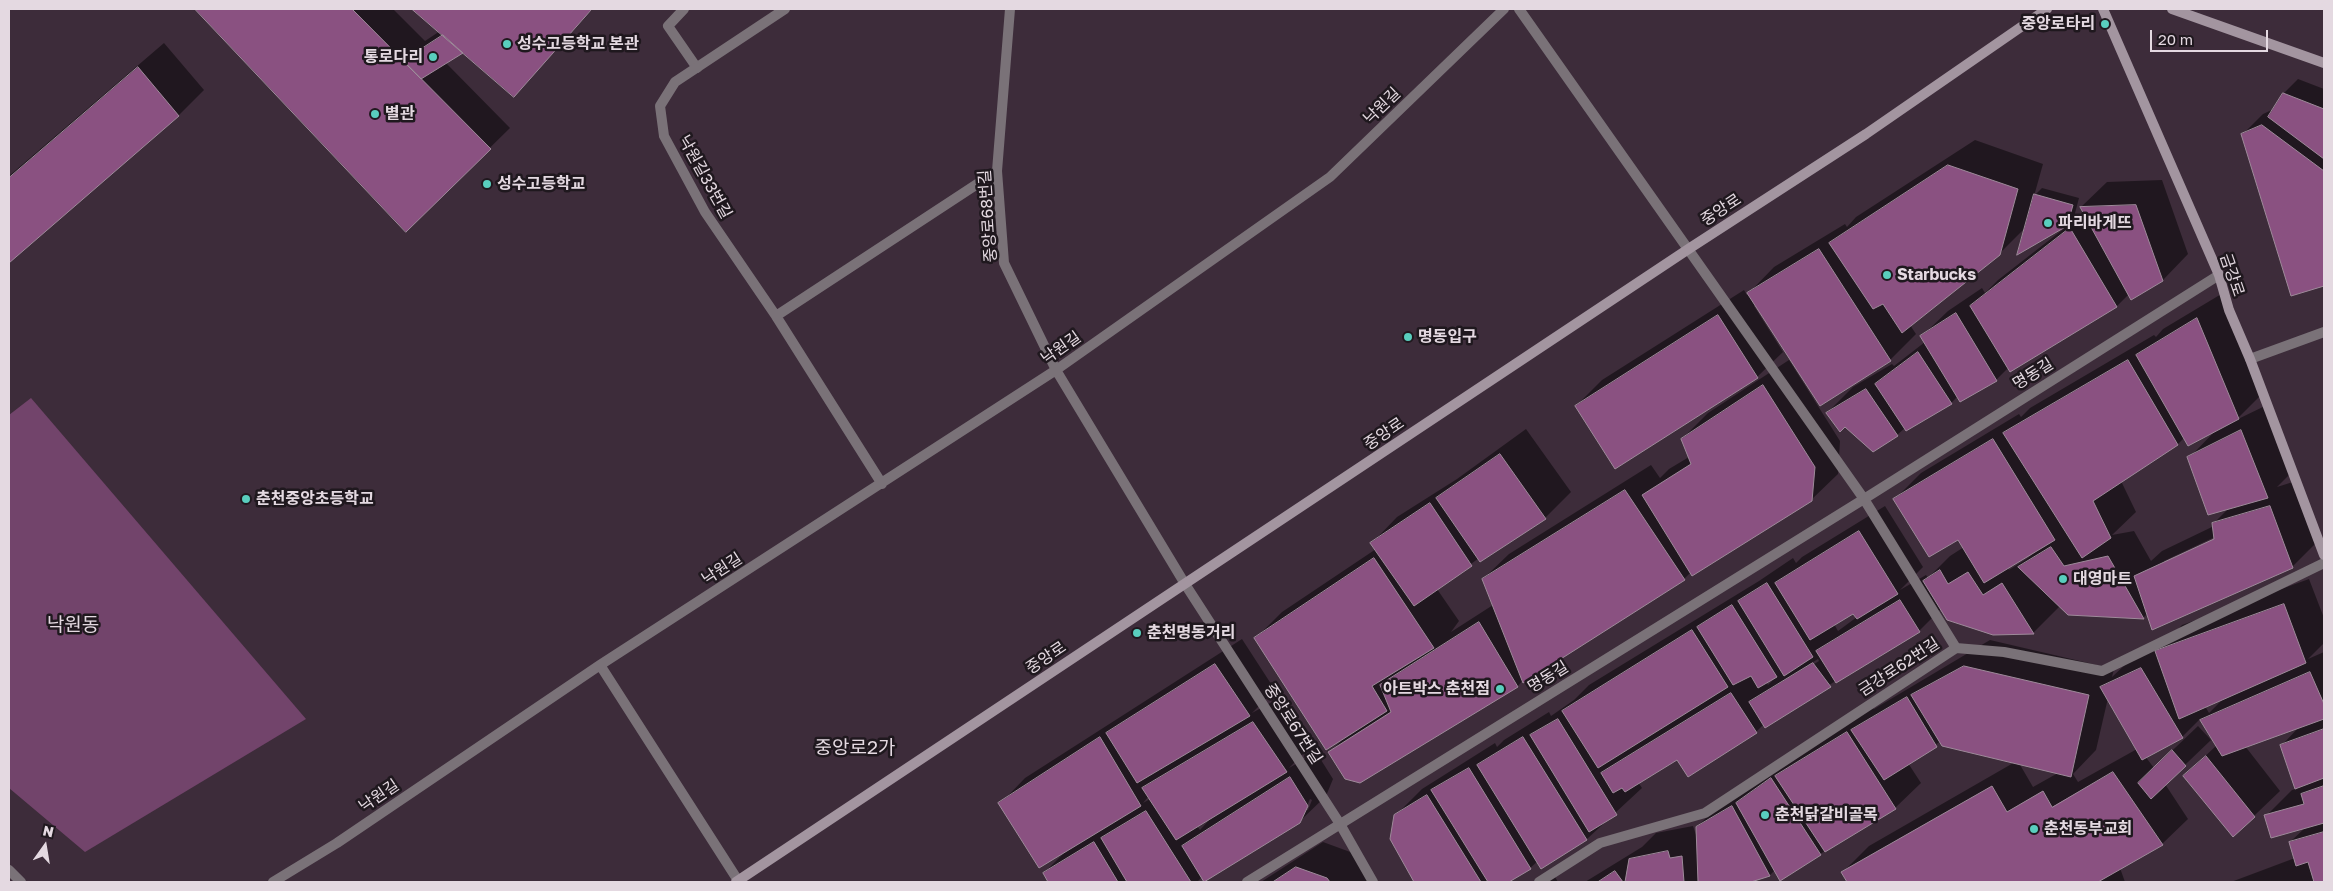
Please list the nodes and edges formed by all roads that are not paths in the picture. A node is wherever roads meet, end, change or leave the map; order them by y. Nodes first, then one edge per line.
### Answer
1 (684, 9) edge
2 (785, 9) edge
3 (1010, 9) edge
4 (1504, 9) edge
5 (1519, 9) edge
6 (2047, 9) edge
7 (2103, 9) edge
8 (2172, 9) edge
9 (2324, 63) edge
10 (697, 68) junction
11 (998, 171) junction
12 (1690, 248) junction
13 (2219, 275) junction
14 (776, 316) junction
15 (2324, 332) edge
16 (2250, 359) junction
17 (1056, 370) junction
18 (882, 484) junction
19 (1864, 499) junction
20 (2324, 555) edge
21 (2324, 563) edge
22 (1185, 584) junction
23 (1956, 648) junction
24 (600, 665) junction
25 (1340, 824) junction
26 (9, 870) edge
27 (21, 882) edge
28 (273, 882) edge
29 (738, 882) edge
30 (1247, 882) edge
31 (1373, 882) edge
32 (1539, 882) edge

1 - 10 street
2 - 10 street, 낙원길33번길
3 - 11 street, 중앙로68번길
4 - 17 street, 낙원길
5 - 12 street
6 - 12 street, 중앙로
7 - 13 street, 금강로
8 - 9 street
10 - 14 street, 낙원길33번길
11 - 14 street
11 - 17 street, 중앙로68번길
12 - 19 street
12 - 22 street, 중앙로
13 - 16 street, 금강로
13 - 19 street, 명동길
14 - 18 street, 낙원길33번길
15 - 16 street
16 - 20 street, 금강로
17 - 18 street, 낙원길
17 - 22 street, 중앙로68번길
18 - 24 street, 낙원길
19 - 23 street
19 - 25 street, 명동길
21 - 23 street, 금강로62번길
22 - 25 street, 중앙로67번길
22 - 29 street, 중앙로
23 - 32 street, 금강로62번길
24 - 28 street, 낙원길
24 - 29 street
25 - 30 street, 명동길
25 - 31 street, 중앙로67번길
26 - 27 street

